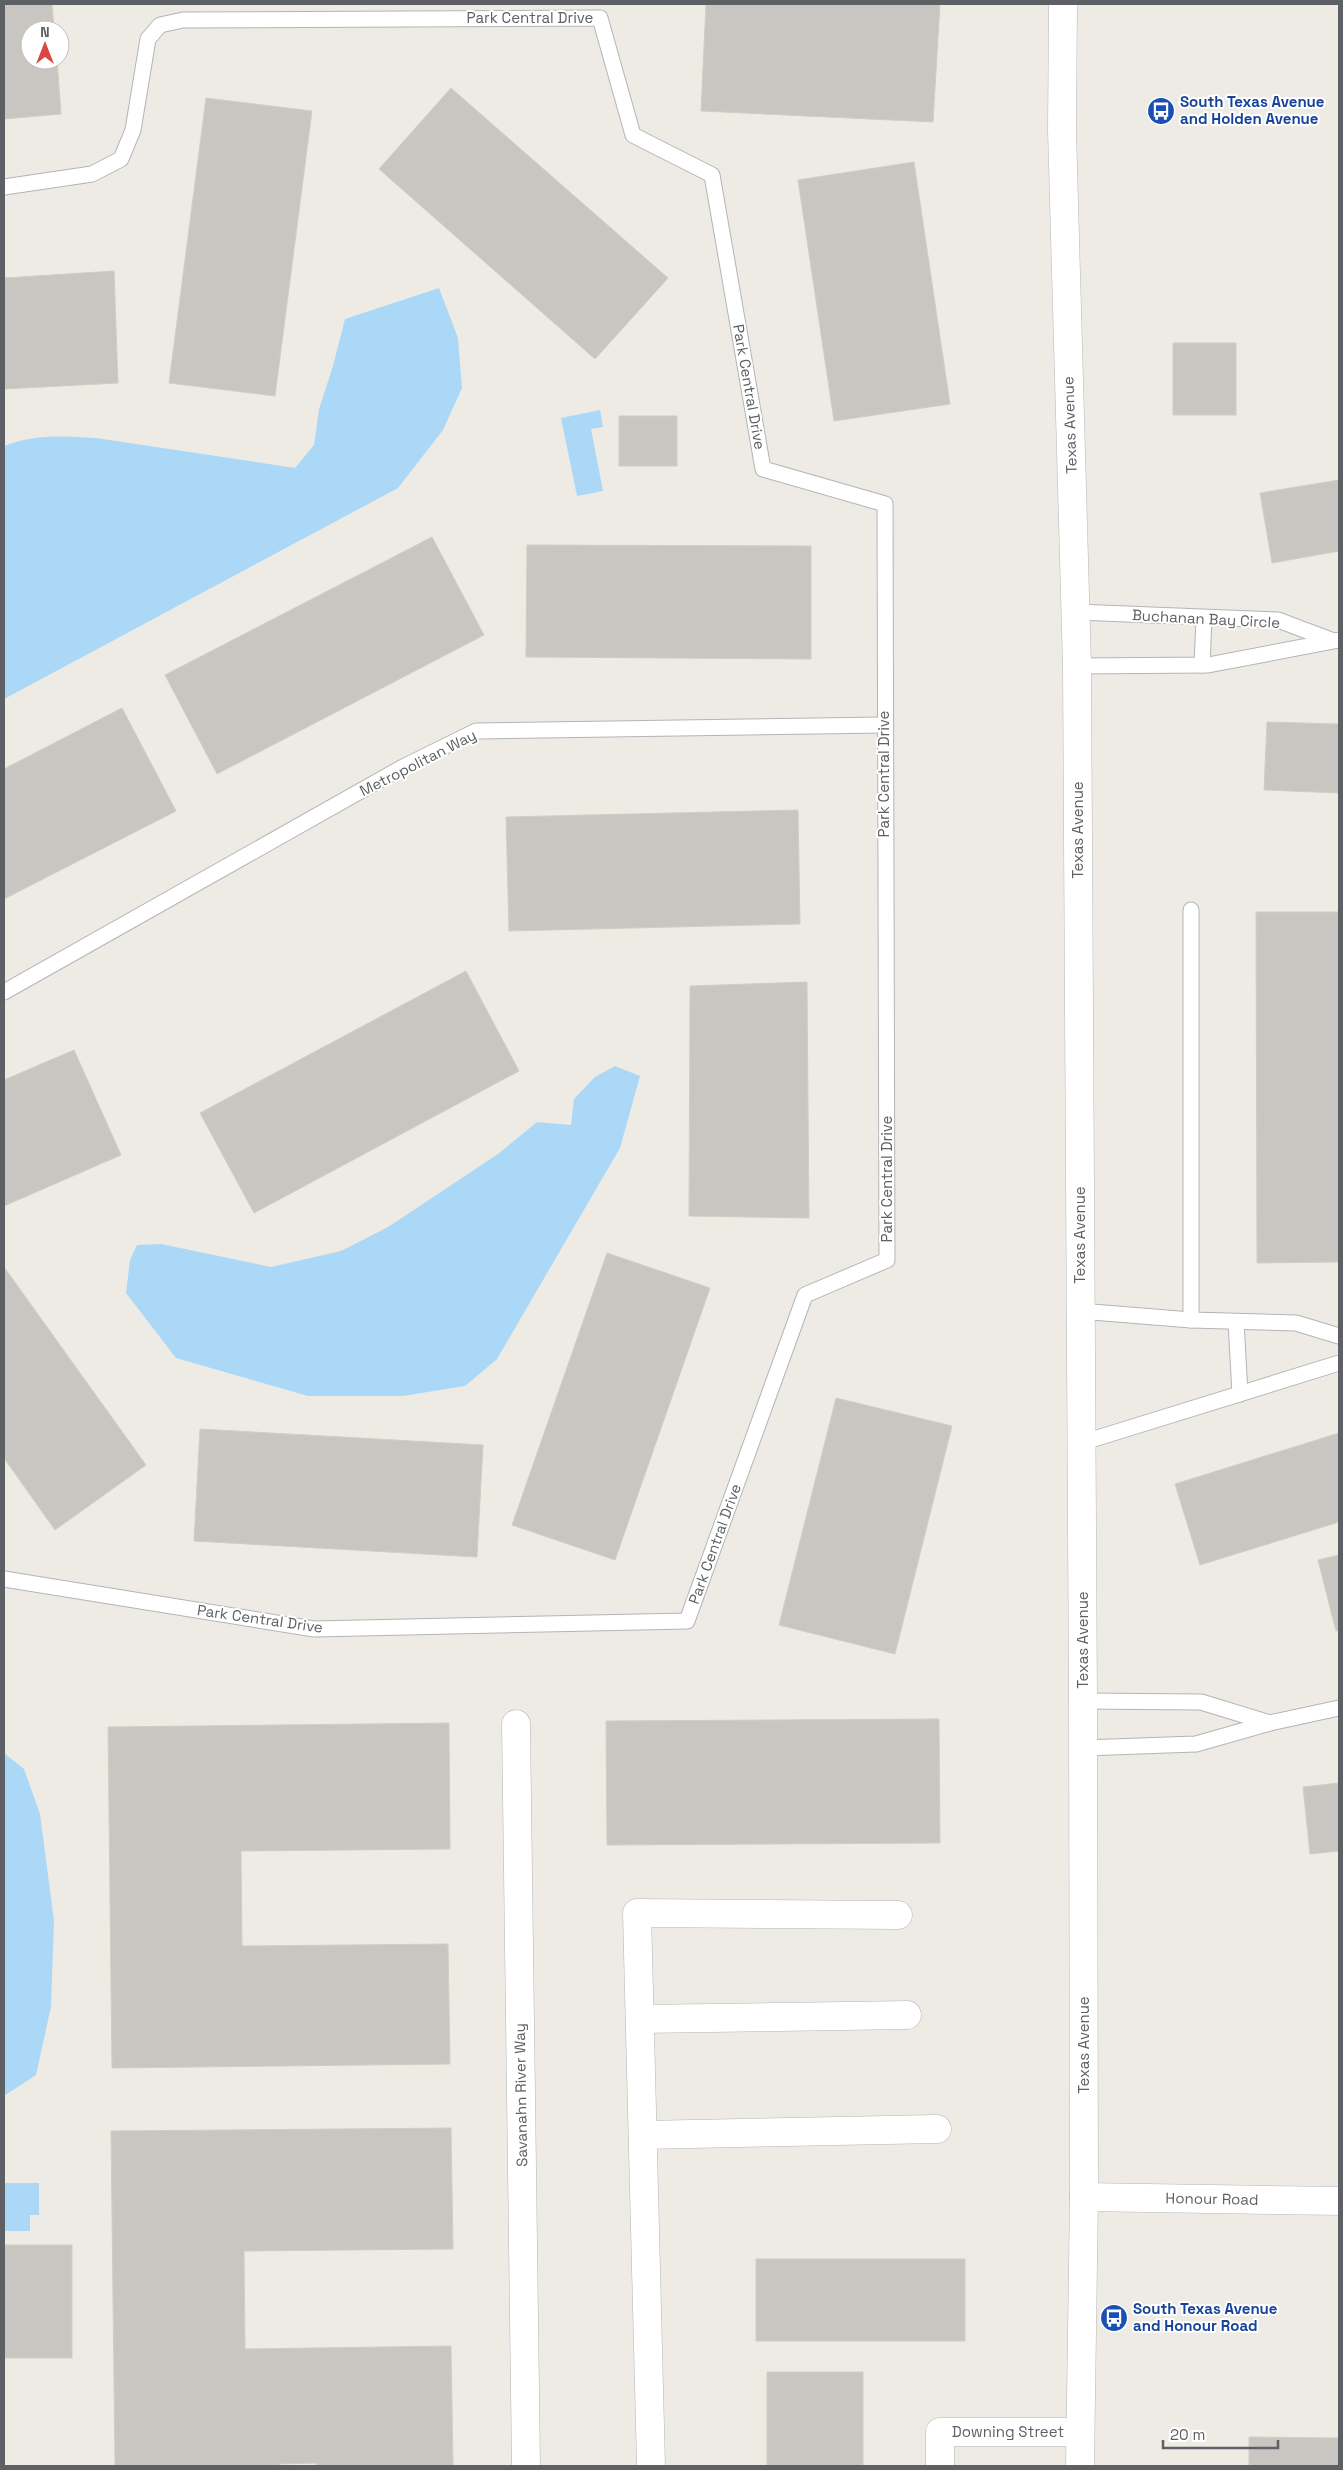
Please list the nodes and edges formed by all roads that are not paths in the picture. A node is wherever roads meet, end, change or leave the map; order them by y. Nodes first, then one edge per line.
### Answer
1 (1063, 4) edge
2 (4, 187) edge
3 (1076, 612) junction
4 (1204, 619) junction
5 (1336, 640) edge
6 (1202, 665) junction
7 (1077, 666) junction
8 (884, 725) junction
9 (1191, 910) dead end
10 (4, 992) edge
11 (1080, 1311) junction
12 (1191, 1320) junction
13 (1236, 1322) junction
14 (1339, 1336) edge
15 (1339, 1363) edge
16 (1240, 1394) junction
17 (1081, 1443) junction
18 (4, 1579) edge
19 (1084, 1701) junction
20 (1339, 1708) edge
21 (1270, 1722) junction
22 (516, 1724) dead end
23 (1084, 1748) junction
24 (898, 1915) dead end
25 (907, 2015) dead end
26 (640, 2019) junction
27 (937, 2129) dead end
28 (643, 2135) junction
29 (1084, 2197) junction
30 (1339, 2200) edge
31 (1080, 2432) junction
32 (526, 2466) edge
33 (651, 2466) edge
34 (940, 2466) edge
35 (1080, 2466) edge

1 - 3 street, Texas Avenue
2 - 8 lane, Park Central Drive
3 - 4 lane, Buchanan Bay Circle
3 - 7 street, Texas Avenue
4 - 5 lane, Buchanan Bay Circle
4 - 6 lane
5 - 6 lane, Buchanan Bay Circle
6 - 7 lane, Buchanan Bay Circle
7 - 11 street, Texas Avenue
8 - 10 lane, Metropolitan Way
8 - 18 lane, Park Central Drive
9 - 12 lane
11 - 12 lane
11 - 17 street, Texas Avenue
12 - 13 lane
13 - 14 lane
13 - 16 lane
15 - 16 lane
16 - 17 lane
17 - 19 street, Texas Avenue
19 - 21 lane
19 - 23 street, Texas Avenue
20 - 21 lane
21 - 23 lane
22 - 32 street, Savanahn River Way
23 - 29 street, Texas Avenue
24 - 26 street
25 - 26 street
26 - 28 street
27 - 28 street
28 - 33 street
29 - 30 street, Honour Road
29 - 31 street, Texas Avenue
31 - 34 street, Downing Street
31 - 35 street, Texas Avenue

